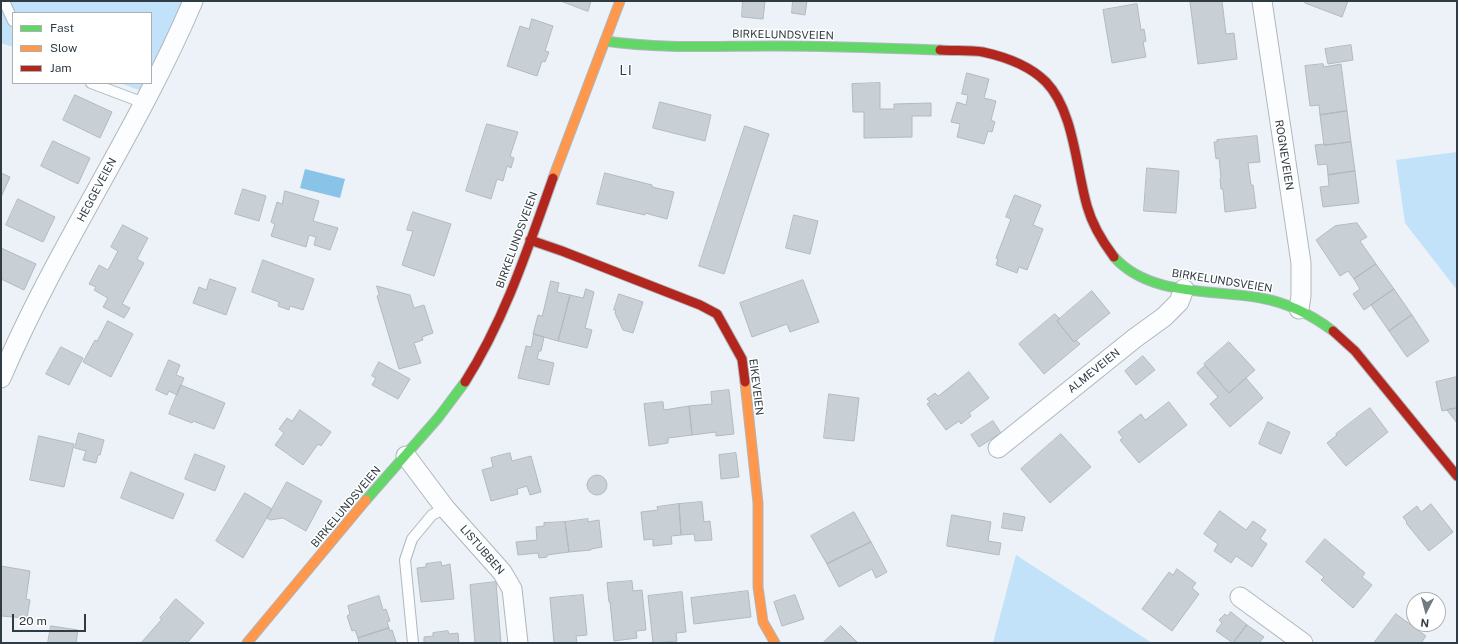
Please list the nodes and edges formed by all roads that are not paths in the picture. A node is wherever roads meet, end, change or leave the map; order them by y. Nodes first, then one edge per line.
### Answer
1 (4, 1) edge
2 (193, 1) edge
3 (620, 1) edge
4 (1262, 1) edge
5 (12, 19) edge
6 (605, 41) junction
7 (94, 84) edge
8 (144, 104) junction
9 (530, 240) junction
10 (1184, 289) junction
11 (1299, 309) junction
12 (1, 378) edge
13 (998, 448) dead end
14 (406, 456) junction
15 (1457, 476) edge
16 (445, 508) junction
17 (1240, 598) dead end
18 (247, 643) edge
19 (413, 643) edge
20 (518, 643) edge
21 (775, 643) edge
22 (1303, 643) edge

1 - 5 lane
2 - 8 street, HEGGEVEIEN
3 - 6 street
4 - 11 street, ROGNEVEIEN
6 - 9 street, BIRKELUNDSVEIEN
6 - 10 street, BIRKELUNDSVEIEN
7 - 8 lane
8 - 12 street, HEGGEVEIEN
9 - 14 street, BIRKELUNDSVEIEN
9 - 21 street, EIKEVEIEN
10 - 11 street, BIRKELUNDSVEIEN
10 - 13 street, ALMEVEIEN
11 - 15 street, BIRKELUNDSVEIEN
14 - 16 street, LISTUBBEN
14 - 18 street, BIRKELUNDSVEIEN
16 - 19 lane
16 - 20 street, LISTUBBEN
17 - 22 street

